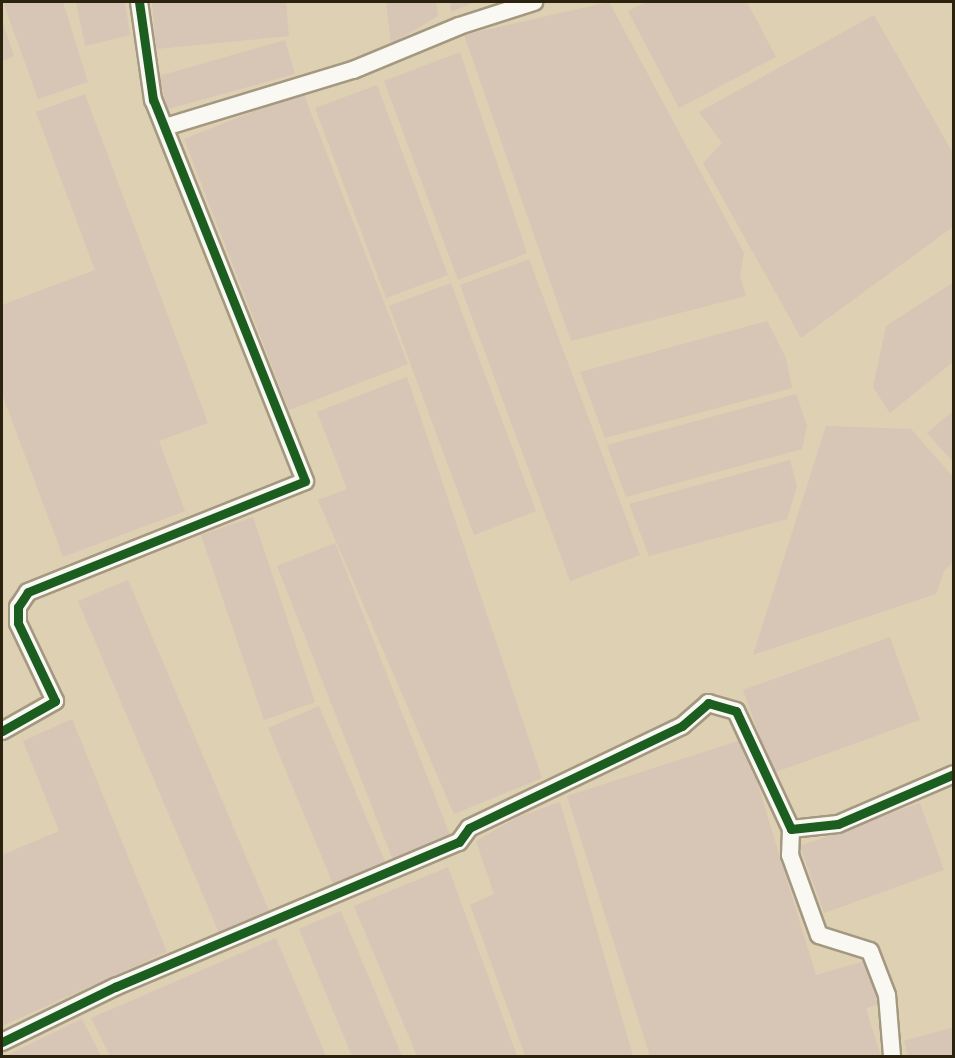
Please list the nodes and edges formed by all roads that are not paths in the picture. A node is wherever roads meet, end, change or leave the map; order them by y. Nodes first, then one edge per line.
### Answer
1 (139, 2) edge
2 (534, 2) edge
3 (165, 128) junction
4 (2, 731) edge
5 (954, 774) edge
6 (791, 829) junction
7 (2, 1042) edge
8 (892, 1056) edge

1 - 3 street
2 - 3 street
3 - 4 street
5 - 6 street
6 - 7 street
6 - 8 street

